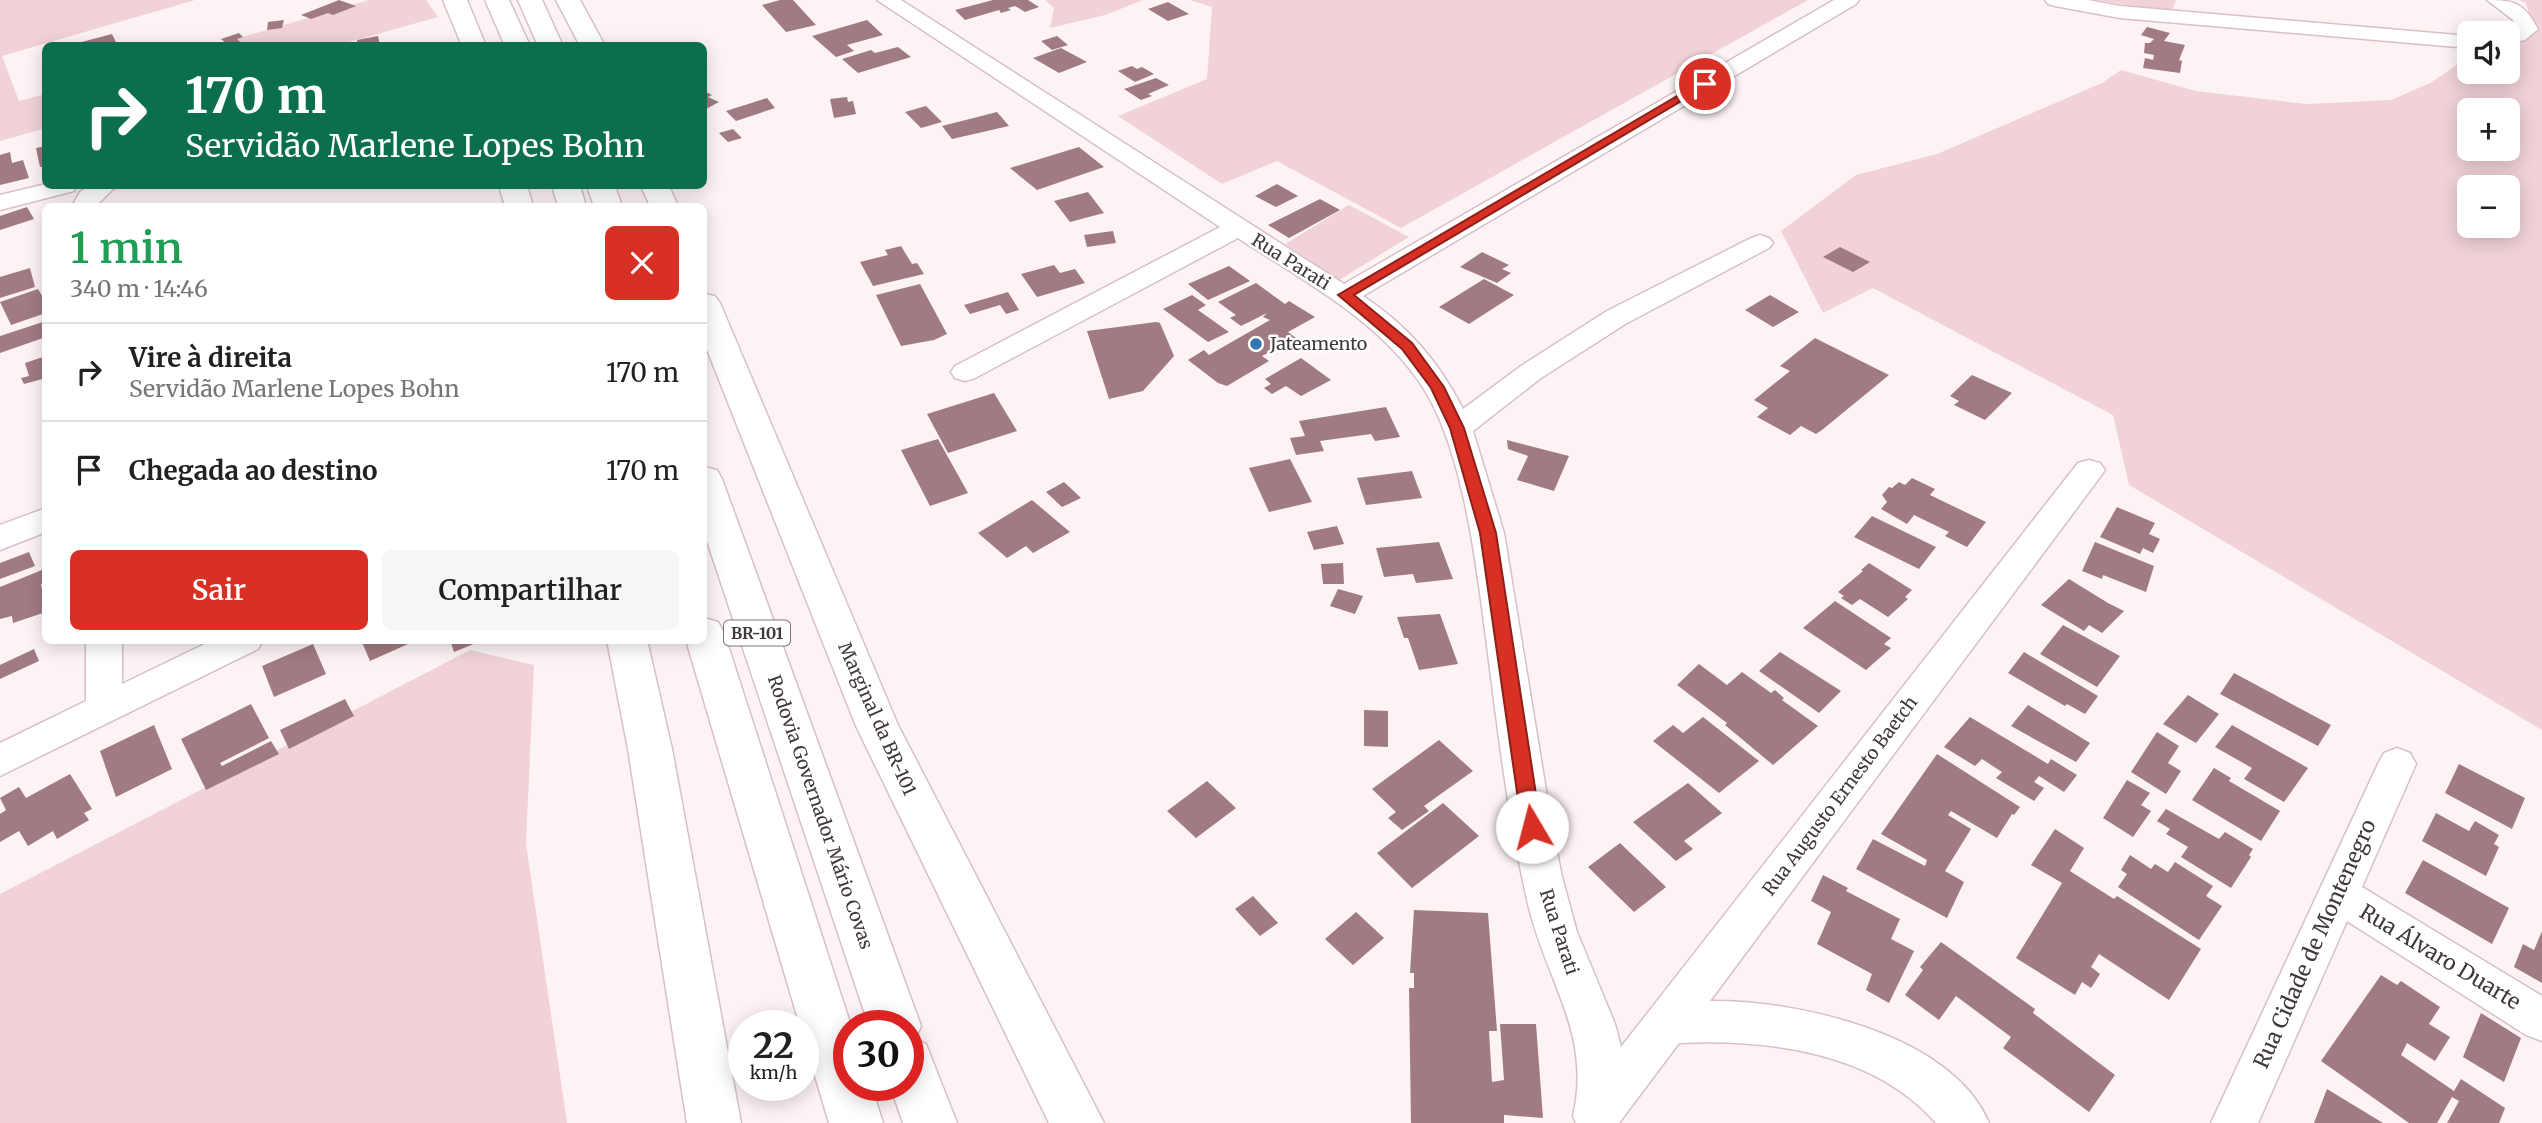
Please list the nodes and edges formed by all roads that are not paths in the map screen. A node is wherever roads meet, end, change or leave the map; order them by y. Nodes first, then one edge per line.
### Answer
1 (454, 0) edge
2 (497, 0) edge
3 (530, 0) edge
4 (568, 0) edge
5 (887, 0) edge
6 (1849, 0) edge
7 (2054, 0) edge
8 (2497, 0) edge
9 (2520, 35) edge
10 (2457, 41) edge
11 (472, 42) edge
12 (516, 42) edge
13 (549, 42) edge
14 (591, 42) edge
15 (54, 189) edge
16 (100, 189) edge
17 (0, 203) edge
18 (86, 203) edge
19 (1238, 228) junction
20 (1760, 243) dead end
21 (1345, 295) junction
22 (707, 310) edge
23 (965, 372) dead end
24 (1457, 428) junction
25 (2089, 470) dead end
26 (707, 488) edge
27 (42, 521) edge
28 (0, 538) edge
29 (707, 643) edge
30 (104, 644) edge
31 (238, 644) edge
32 (628, 644) edge
33 (104, 710) junction
34 (0, 760) edge
35 (2397, 764) dead end
36 (2337, 894) junction
37 (889, 1010) edge
38 (2542, 1020) edge
39 (1667, 1023) junction
40 (922, 1101) edge
41 (1595, 1118) edge
42 (714, 1123) edge
43 (856, 1123) edge
44 (930, 1123) edge
45 (1077, 1123) edge
46 (1966, 1123) edge
47 (2234, 1123) edge

1 - 11 main road
2 - 12 main road
3 - 13 main road
4 - 14 main road
5 - 19 street, Rua Parati
6 - 21 street
7 - 10 street
8 - 9 street
15 - 17 street
16 - 18 street
19 - 21 street, Rua Parati
19 - 23 street
20 - 24 street
21 - 24 street, Rua Parati
22 - 45 main road, Marginal da BR-101
24 - 41 street, Rua Parati
25 - 39 street, Rua Augusto Ernesto Baetch
26 - 37 main road, Rodovia Governador Mário Covas / BR-101
27 - 28 street
29 - 43 main road, BR-101
30 - 33 street
31 - 33 street
32 - 42 main road
33 - 34 street
35 - 36 street, Rua Cidade de Montenegro
36 - 38 street, Rua Álvaro Duarte
36 - 47 street, Rua Cidade de Montenegro
39 - 41 street, Rua Augusto Ernesto Baetch
39 - 46 street
40 - 44 main road

